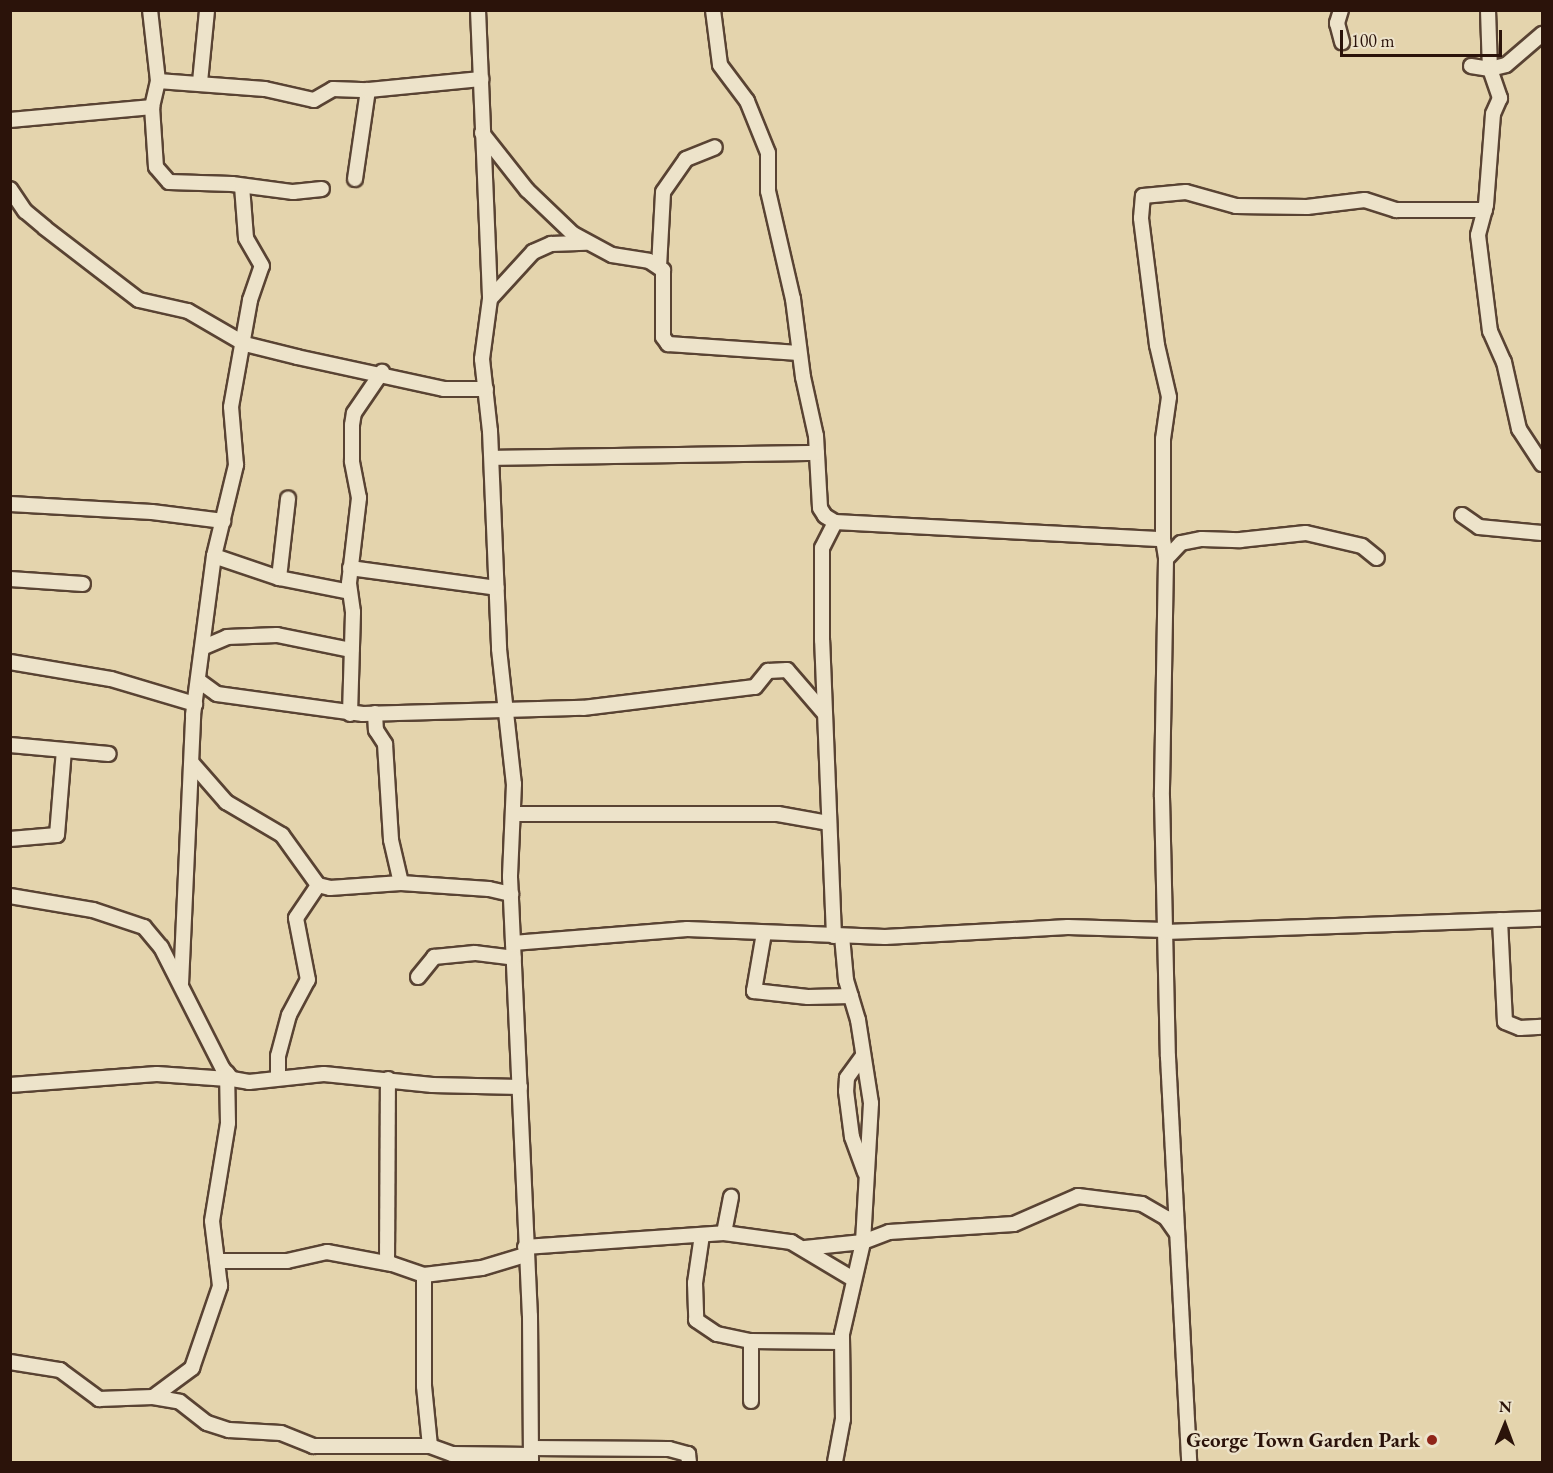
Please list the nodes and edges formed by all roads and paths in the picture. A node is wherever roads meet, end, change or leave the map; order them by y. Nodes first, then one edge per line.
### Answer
1 (150, 10) edge
2 (207, 10) edge
3 (478, 10) edge
4 (713, 10) edge
5 (1341, 10) edge
6 (1488, 10) edge
7 (1542, 34) edge
8 (1342, 42) dead end
9 (1471, 66) dead end
10 (1491, 69) junction
11 (481, 79) junction
12 (158, 81) junction
13 (200, 82) junction
14 (368, 90) junction
15 (152, 106) junction
16 (10, 120) edge
17 (482, 133) junction
18 (715, 147) dead end
19 (355, 179) dead end
20 (242, 186) junction
21 (10, 189) edge
22 (322, 189) dead end
23 (1485, 210) junction
24 (586, 243) junction
25 (659, 267) junction
26 (490, 299) junction
27 (245, 344) junction
28 (800, 353) junction
29 (382, 372) junction
30 (486, 389) junction
31 (817, 453) junction
32 (492, 458) junction
33 (1542, 464) edge
34 (288, 499) dead end
35 (10, 504) edge
36 (1462, 515) dead end
37 (223, 521) junction
38 (835, 522) junction
39 (1542, 534) edge
40 (1163, 539) junction
41 (214, 556) junction
42 (1377, 558) dead end
43 (1167, 559) junction
44 (350, 568) junction
45 (279, 578) junction
46 (10, 579) edge
47 (83, 584) dead end
48 (497, 588) junction
49 (350, 592) junction
50 (204, 647) junction
51 (351, 650) junction
52 (10, 662) edge
53 (199, 681) junction
54 (195, 704) junction
55 (504, 710) junction
56 (375, 713) junction
57 (350, 714) junction
58 (825, 714) junction
59 (10, 746) edge
60 (63, 750) junction
61 (109, 754) dead end
62 (192, 763) junction
63 (513, 814) junction
64 (829, 823) junction
65 (10, 839) edge
66 (401, 883) junction
67 (318, 885) junction
68 (511, 894) junction
69 (10, 896) edge
70 (1542, 919) edge
71 (1500, 920) junction
72 (1165, 931) junction
73 (764, 933) junction
74 (838, 936) junction
75 (513, 943) junction
76 (514, 958) junction
77 (418, 976) dead end
78 (181, 984) junction
79 (851, 996) junction
80 (1542, 1028) edge
81 (862, 1057) junction
82 (227, 1076) junction
83 (868, 1076) junction
84 (278, 1077) junction
85 (847, 1078) junction
86 (388, 1079) junction
87 (10, 1084) edge
88 (520, 1087) junction
89 (866, 1178) junction
90 (731, 1197) dead end
91 (724, 1233) junction
92 (1177, 1234) junction
93 (702, 1235) junction
94 (863, 1242) junction
95 (805, 1248) junction
96 (525, 1251) junction
97 (217, 1261) junction
98 (387, 1263) junction
99 (424, 1275) junction
100 (853, 1279) junction
101 (751, 1341) junction
102 (841, 1342) junction
103 (10, 1362) edge
104 (153, 1397) junction
105 (751, 1401) dead end
106 (430, 1446) junction
107 (530, 1455) edge
108 (689, 1462) edge
109 (835, 1462) edge
110 (1189, 1462) edge

1 - 12 street
2 - 13 street
3 - 11 street
4 - 28 street
5 - 8 street
6 - 10 street
7 - 10 street
9 - 10 street
10 - 23 street
11 - 14 street
11 - 17 street
12 - 13 street
12 - 15 street
13 - 14 street
14 - 19 street
15 - 16 street
15 - 20 street
17 - 24 street
17 - 26 street
18 - 25 street
20 - 22 street
20 - 27 street
21 - 27 street
23 - 33 street
23 - 40 street
24 - 25 street
24 - 26 street
25 - 28 street
26 - 30 street
27 - 29 street
27 - 37 street
28 - 31 street
29 - 30 street
29 - 44 street
30 - 32 street
31 - 32 street
31 - 38 street
32 - 48 street
34 - 45 street
35 - 37 street
36 - 39 street
37 - 41 street
38 - 40 street
38 - 58 street
40 - 43 street
41 - 45 street
41 - 50 street
42 - 43 street
43 - 72 street
44 - 48 street
44 - 49 street
45 - 49 street
46 - 47 street
48 - 55 street
49 - 51 street
50 - 51 street
50 - 53 street
51 - 57 street
52 - 54 street
53 - 54 street
53 - 57 street
54 - 62 street
55 - 56 street
55 - 58 street
55 - 63 street
56 - 57 street
56 - 66 street
58 - 64 street
59 - 60 street
60 - 61 street
60 - 65 street
62 - 67 street
62 - 78 street
63 - 64 street
63 - 68 street
64 - 74 street
66 - 67 street
66 - 68 street
67 - 84 street
68 - 75 street
69 - 78 street
70 - 71 street
71 - 72 street
71 - 80 street
72 - 74 street
72 - 92 street
73 - 74 street
73 - 75 street
73 - 79 street
74 - 79 street
75 - 76 street
76 - 77 street
76 - 88 street
78 - 82 street
79 - 81 street
81 - 83 street
81 - 85 street
82 - 84 street
82 - 87 street
82 - 97 street
83 - 85 street
83 - 89 street
84 - 86 street
85 - 89 street
86 - 88 street
86 - 98 street
88 - 96 street
89 - 94 street
90 - 91 street
91 - 93 street
91 - 95 street
92 - 94 street
92 - 110 street
93 - 96 street
93 - 101 street
94 - 95 street
94 - 100 street
95 - 100 street
96 - 99 street
96 - 107 street
97 - 98 street
97 - 104 street
98 - 99 street
99 - 106 street
100 - 102 street
101 - 102 street
101 - 105 street
102 - 109 street
103 - 104 street
104 - 106 street
106 - 107 street
107 - 108 street

